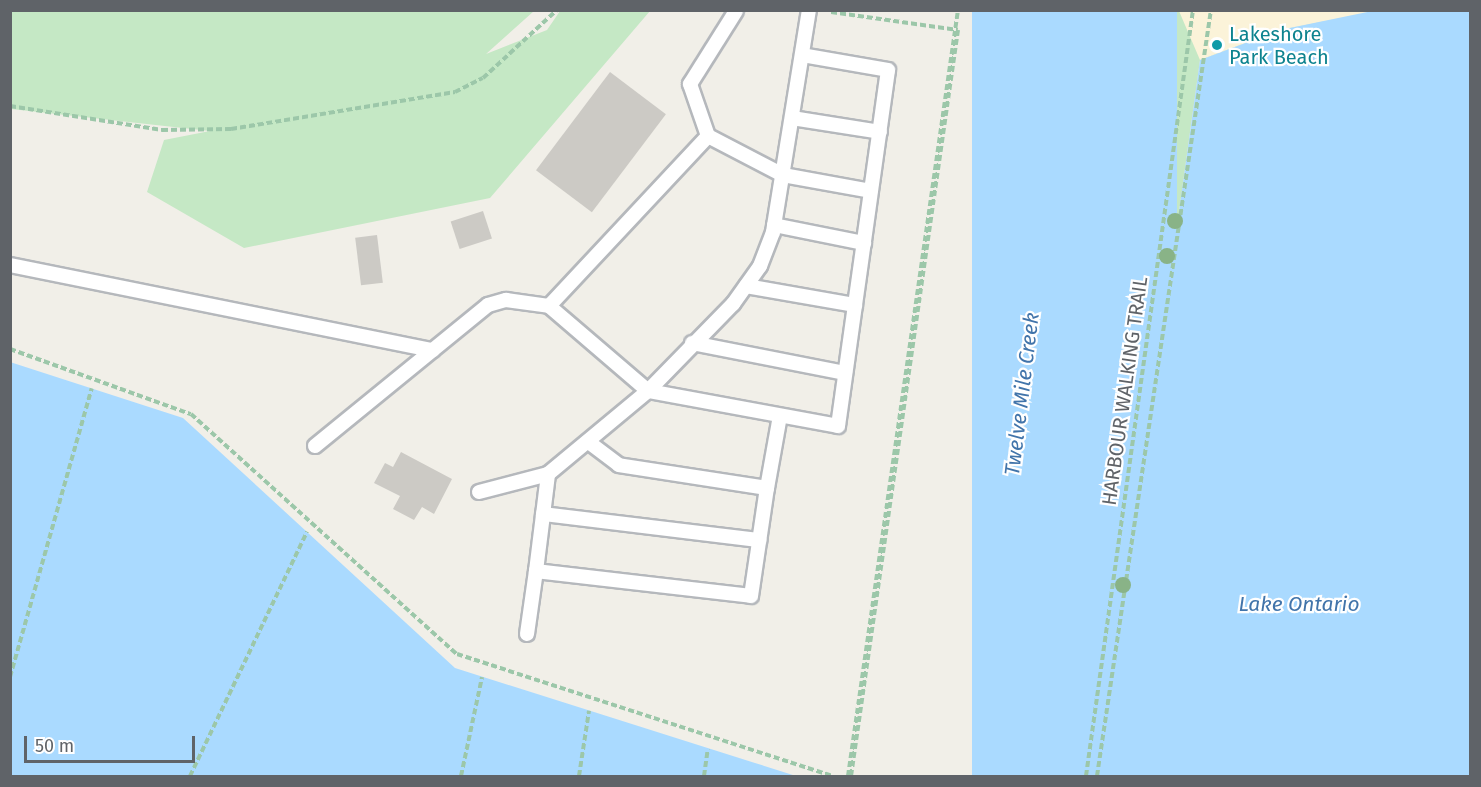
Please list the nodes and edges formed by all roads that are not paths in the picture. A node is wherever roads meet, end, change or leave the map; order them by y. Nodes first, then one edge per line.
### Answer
1 (810, 10) edge
2 (736, 11) edge
3 (802, 56) junction
4 (792, 118) junction
5 (880, 132) junction
6 (708, 136) junction
7 (783, 175) junction
8 (872, 191) junction
9 (774, 225) junction
10 (864, 243) junction
11 (10, 265) edge
12 (746, 286) junction
13 (855, 305) junction
14 (549, 306) junction
15 (692, 343) junction
16 (433, 350) junction
17 (845, 373) junction
18 (648, 392) junction
19 (780, 416) junction
20 (588, 442) junction
21 (315, 446) dead end
22 (548, 474) junction
23 (767, 488) junction
24 (479, 492) dead end
25 (543, 514) junction
26 (759, 540) junction
27 (536, 571) junction
28 (527, 634) dead end

1 - 3 lane
2 - 6 lane
3 - 4 lane
3 - 5 lane
4 - 5 lane
4 - 7 lane
5 - 8 lane
6 - 7 lane
6 - 14 lane
7 - 8 lane
7 - 9 lane
8 - 10 lane
9 - 10 lane
9 - 12 lane
10 - 13 lane
11 - 16 lane
12 - 13 lane
12 - 15 lane
13 - 17 lane
14 - 16 lane
14 - 18 lane
15 - 17 lane
15 - 18 lane
16 - 21 lane
17 - 19 lane
18 - 19 lane
18 - 20 lane
19 - 23 lane
20 - 22 lane
20 - 23 lane
22 - 24 lane
22 - 25 lane
23 - 26 lane
25 - 26 lane
25 - 27 lane
26 - 27 lane
27 - 28 lane

